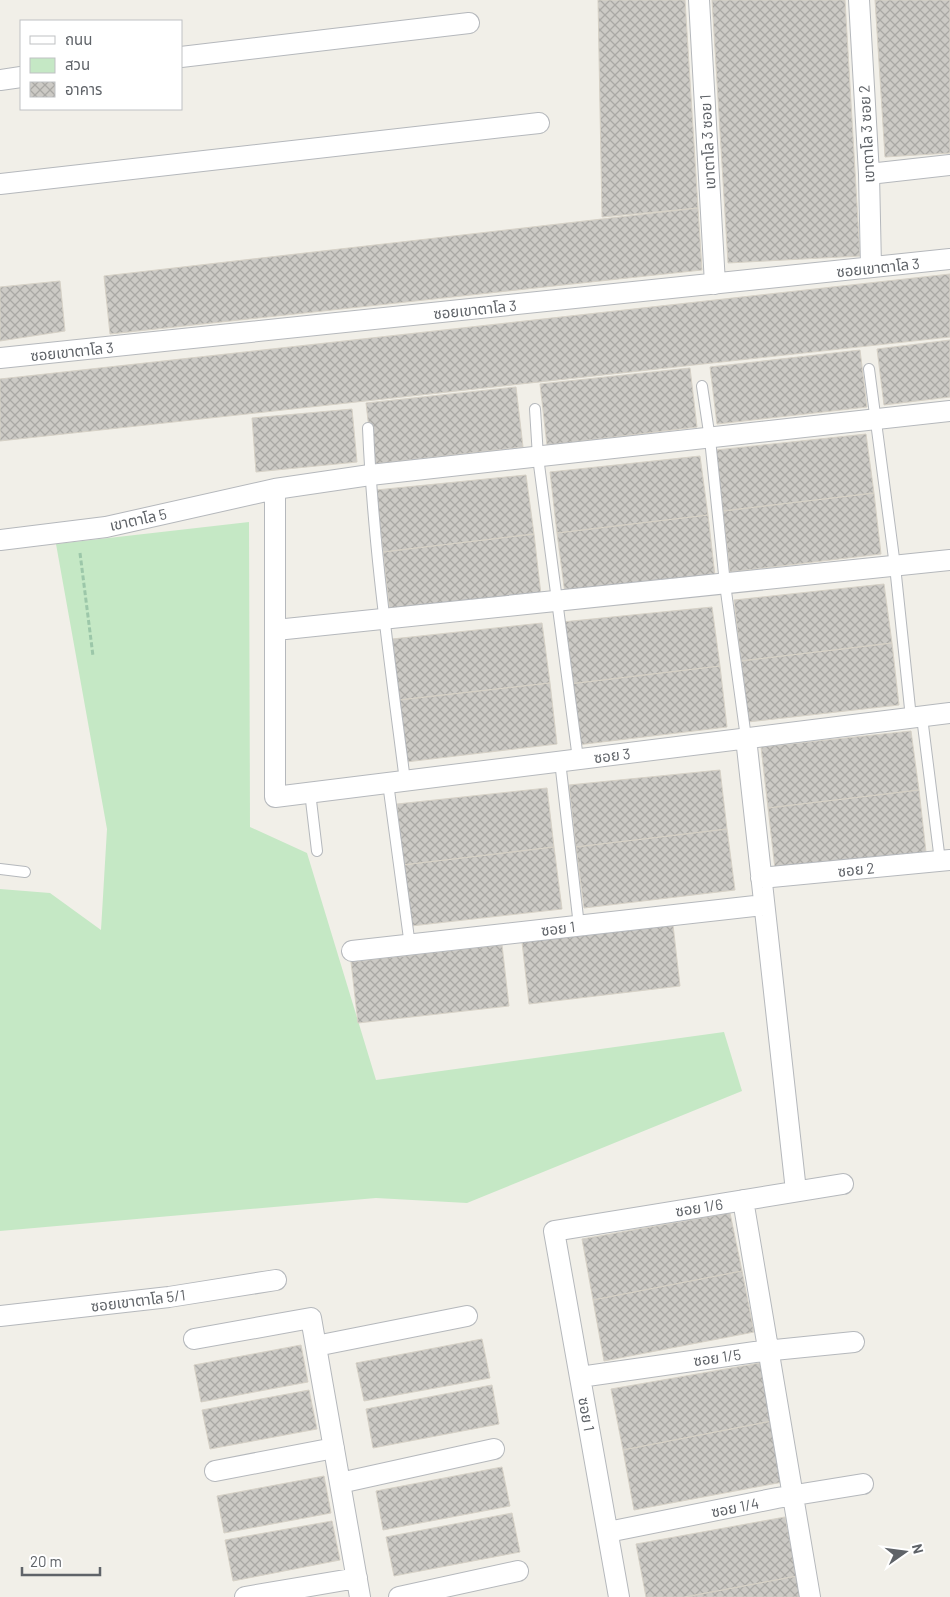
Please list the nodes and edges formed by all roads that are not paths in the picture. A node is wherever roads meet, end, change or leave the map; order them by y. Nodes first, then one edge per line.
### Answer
1 (699, 0) edge
2 (859, 0) edge
3 (469, 23) dead end
4 (182, 58) edge
5 (20, 77) edge
6 (0, 80) edge
7 (539, 123) dead end
8 (950, 165) edge
9 (869, 174) junction
10 (0, 184) edge
11 (950, 259) edge
12 (871, 267) junction
13 (715, 284) junction
14 (0, 358) edge
15 (869, 369) dead end
16 (702, 386) dead end
17 (535, 408) dead end
18 (950, 411) edge
19 (875, 421) junction
20 (368, 428) dead end
21 (710, 439) junction
22 (538, 457) junction
23 (370, 475) junction
24 (275, 489) junction
25 (0, 540) edge
26 (950, 560) edge
27 (895, 566) junction
28 (725, 584) junction
29 (556, 601) junction
30 (384, 619) junction
31 (276, 630) junction
32 (950, 713) edge
33 (917, 717) junction
34 (746, 738) junction
35 (569, 760) junction
36 (397, 782) junction
37 (310, 792) junction
38 (317, 851) dead end
39 (945, 860) edge
40 (0, 869) edge
41 (25, 872) dead end
42 (761, 878) junction
43 (764, 905) junction
44 (579, 926) junction
45 (410, 946) junction
46 (352, 951) dead end
47 (843, 1184) dead end
48 (796, 1190) junction
49 (743, 1200) junction
50 (554, 1231) joint
51 (276, 1280) dead end
52 (0, 1316) edge
53 (468, 1316) dead end
54 (194, 1339) dead end
55 (854, 1342) dead end
56 (316, 1346) junction
57 (768, 1350) junction
58 (580, 1377) junction
59 (334, 1448) junction
60 (494, 1449) dead end
61 (215, 1470) dead end
62 (340, 1483) junction
63 (862, 1484) dead end
64 (792, 1496) junction
65 (608, 1532) junction
66 (518, 1571) dead end
67 (358, 1587) edge
68 (245, 1597) edge
69 (399, 1597) edge
70 (619, 1597) edge
71 (810, 1597) edge

1 - 13 street, เขาตาโล 3 ซอย 1
2 - 9 street, เขาตาโล 3 ซอย 2
3 - 4 street
5 - 6 street
7 - 10 street
8 - 9 street
9 - 12 street, เขาตาโล 3 ซอย 2
11 - 12 street, ซอยเขาตาโล 3
12 - 13 street, ซอยเขาตาโล 3
13 - 14 street, ซอยเขาตาโล 3
15 - 19 lane
16 - 21 lane
17 - 22 lane
18 - 19 street, เขาตาโล 5
19 - 21 street, เขาตาโล 5
19 - 27 lane
20 - 23 lane
21 - 22 street, เขาตาโล 5
21 - 28 lane
22 - 23 street, เขาตาโล 5
22 - 29 lane
23 - 24 street, เขาตาโล 5
23 - 30 lane
24 - 25 street, เขาตาโล 5
24 - 31 street
26 - 27 street
27 - 28 street
27 - 33 lane
28 - 29 street
28 - 34 lane
29 - 30 street
29 - 35 lane
30 - 31 street
30 - 36 lane
31 - 37 street, ซอย 3
32 - 33 street, ซอย 3
33 - 34 street, ซอย 3
33 - 39 lane
34 - 35 street, ซอย 3
34 - 42 street
35 - 36 street, ซอย 3
35 - 44 lane
36 - 37 street, ซอย 3
36 - 45 lane
37 - 38 lane
39 - 42 street, ซอย 2
40 - 41 lane
42 - 43 street
43 - 44 street, ซอย 1
43 - 48 street
44 - 45 street, ซอย 1
45 - 46 street, ซอย 1
47 - 48 street, ซอย 1/6
48 - 49 street, ซอย 1/6
49 - 50 street, ซอย 1/6
49 - 57 street
50 - 58 street, ซอย 1
51 - 52 street, ซอยเขาตาโล 5/1
53 - 56 street
54 - 56 street
55 - 57 street, ซอย 1/5
56 - 59 street
57 - 58 street, ซอย 1/5
57 - 64 street
58 - 65 street, ซอย 1
59 - 61 street
59 - 62 street
60 - 62 street
62 - 67 street
63 - 64 street, ซอย 1/4
64 - 65 street, ซอย 1/4
64 - 71 street
65 - 70 street, ซอย 1
66 - 69 street
67 - 68 street

